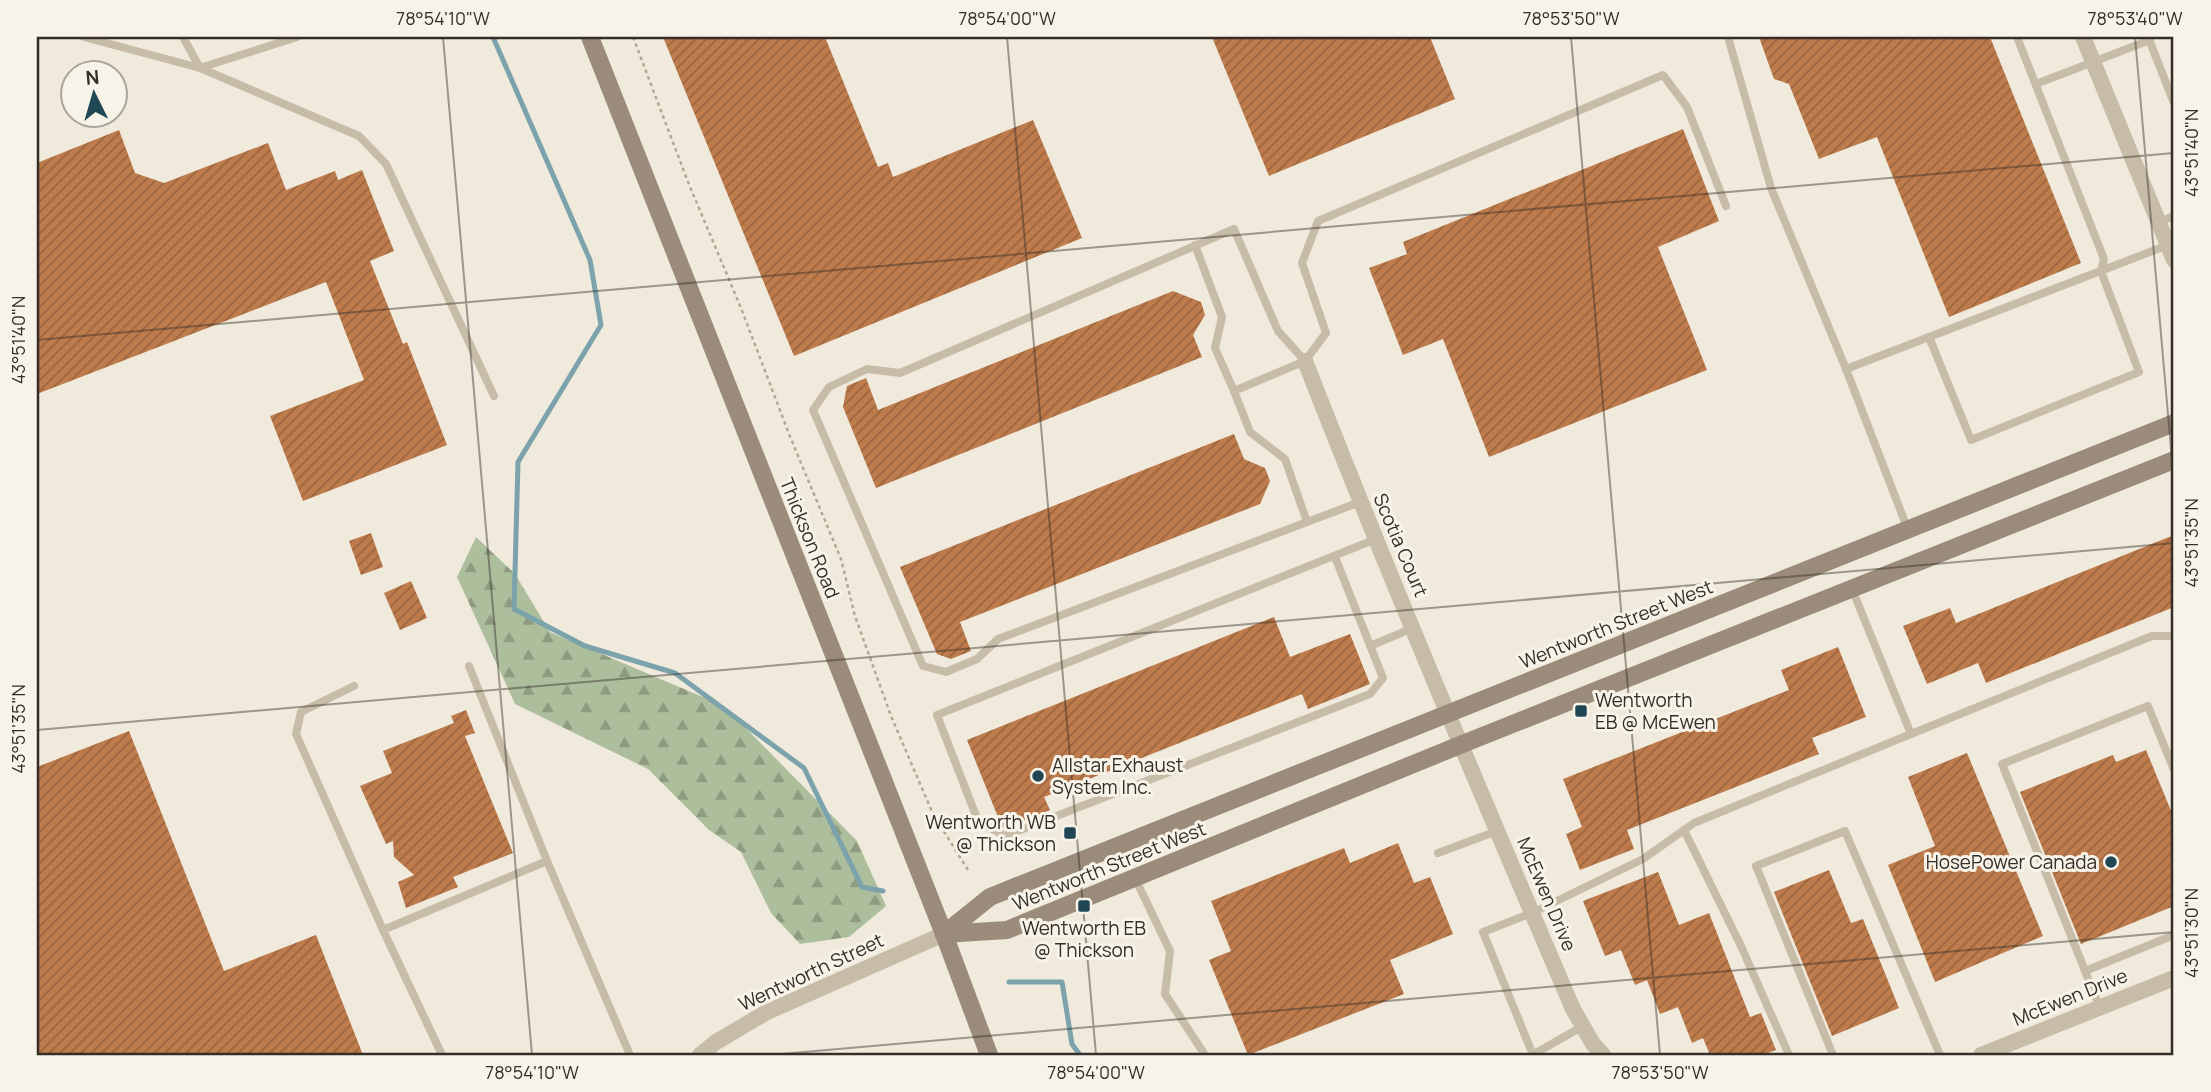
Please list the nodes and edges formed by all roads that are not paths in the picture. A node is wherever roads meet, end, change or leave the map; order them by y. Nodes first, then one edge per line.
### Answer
1 (84, 37) edge
2 (183, 37) edge
3 (297, 37) edge
4 (590, 37) edge
5 (1728, 37) edge
6 (2017, 37) edge
7 (2083, 37) edge
8 (2149, 39) edge
9 (2093, 62) junction
10 (200, 68) junction
11 (2036, 84) junction
12 (2174, 103) edge
13 (1727, 206) dead end
14 (2166, 219) edge
15 (1195, 245) junction
16 (2171, 253) edge
17 (2101, 271) junction
18 (1930, 337) junction
19 (1305, 361) junction
20 (1846, 369) junction
21 (1234, 391) junction
22 (494, 396) dead end
23 (2174, 423) edge
24 (2174, 460) edge
25 (1360, 502) junction
26 (1307, 522) junction
27 (1908, 530) junction
28 (1376, 539) junction
29 (1335, 556) junction
30 (1852, 589) junction
31 (1413, 628) junction
32 (2174, 636) edge
33 (1370, 646) junction
34 (469, 666) dead end
35 (354, 686) dead end
36 (1447, 715) junction
37 (1911, 733) junction
38 (1460, 745) junction
39 (2174, 770) edge
40 (1684, 830) junction
41 (1497, 831) junction
42 (1438, 853) dead end
43 (547, 861) junction
44 (1135, 878) junction
45 (1532, 913) junction
46 (383, 930) junction
47 (944, 934) junction
48 (2174, 935) edge
49 (2085, 971) junction
50 (2174, 978) edge
51 (2100, 1008) junction
52 (1583, 1026) junction
53 (1597, 1053) edge
54 (1534, 1054) edge
55 (442, 1055) edge
56 (630, 1055) edge
57 (700, 1055) edge
58 (989, 1055) edge
59 (1205, 1055) edge
60 (1789, 1055) edge
61 (1833, 1055) edge
62 (1940, 1055) edge
63 (1981, 1055) edge

1 - 10 lane
2 - 10 lane
3 - 10 lane
4 - 47 main road, Thickson Road
5 - 20 lane
6 - 11 lane
7 - 9 street
8 - 9 lane
8 - 12 lane
9 - 11 lane
9 - 14 street
10 - 22 lane
11 - 17 lane
13 - 19 lane
14 - 16 street
15 - 19 lane
15 - 21 lane
15 - 26 lane
16 - 17 lane
17 - 18 lane
17 - 18 lane
18 - 20 lane
19 - 21 lane
19 - 25 street, Scotia Court
20 - 27 lane
21 - 26 lane
23 - 27 main road, Wentworth Street West
24 - 30 main road, Wentworth Street West
25 - 26 lane
25 - 28 street, Scotia Court
27 - 36 main road, Wentworth Street West
28 - 29 lane
28 - 31 street, Scotia Court
29 - 33 lane
29 - 33 lane
30 - 37 lane
30 - 38 main road, Wentworth Street West
31 - 33 lane
31 - 36 street, Scotia Court
32 - 37 lane
34 - 43 lane
35 - 46 lane
36 - 38 street, Scotia Court
36 - 47 main road, Wentworth Street West
37 - 40 lane
38 - 41 street, McEwen Drive
38 - 44 main road, Wentworth Street West
39 - 49 lane
40 - 45 lane
40 - 60 lane
41 - 42 lane
41 - 45 street, McEwen Drive
43 - 46 lane
43 - 56 lane
44 - 47 main road, Wentworth Street West
44 - 59 lane
45 - 52 street, McEwen Drive
45 - 54 lane
46 - 55 lane
47 - 57 street, Wentworth Street
47 - 58 main road, Thickson Road
48 - 49 lane
49 - 51 lane
50 - 51 street, McEwen Drive
51 - 63 street, McEwen Drive
52 - 53 street, McEwen Drive
52 - 54 lane
61 - 62 lane

